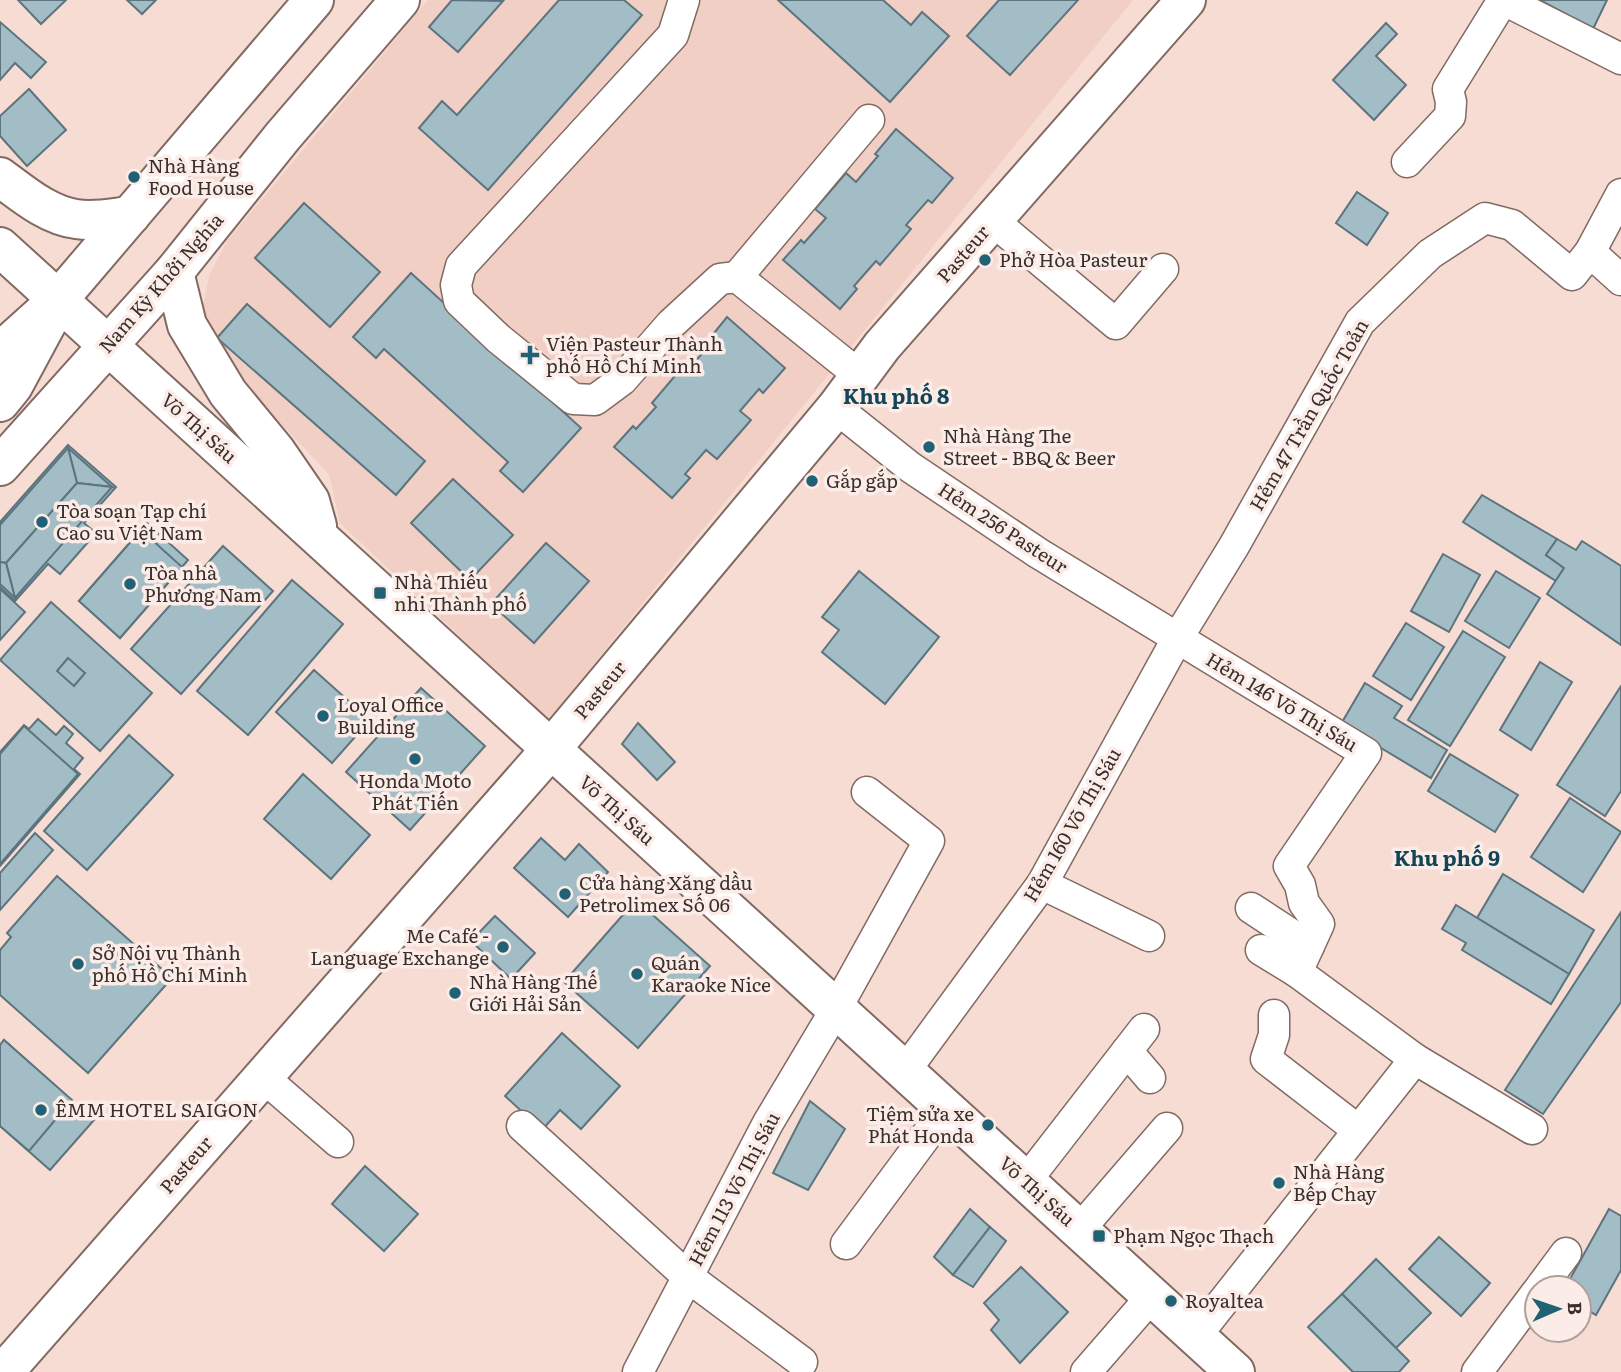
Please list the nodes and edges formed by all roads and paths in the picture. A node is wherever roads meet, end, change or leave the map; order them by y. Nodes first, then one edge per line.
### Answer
1 (314, 0) edge
2 (400, 0) edge
3 (684, 0) edge
4 (1186, 0) edge
5 (1503, 0) edge
6 (1621, 60) edge
7 (869, 120) dead end
8 (1407, 162) dead end
9 (0, 177) edge
10 (1621, 194) edge
11 (130, 216) junction
12 (992, 220) junction
13 (0, 247) edge
14 (1590, 251) junction
15 (1163, 269) dead end
16 (174, 272) junction
17 (737, 277) junction
18 (1621, 280) edge
19 (58, 300) junction
20 (108, 345) junction
21 (0, 352) edge
22 (859, 375) junction
23 (0, 402) edge
24 (836, 408) junction
25 (0, 466) edge
26 (320, 538) junction
27 (1177, 639) junction
28 (551, 749) junction
29 (867, 792) dead end
30 (1042, 884) junction
31 (1251, 908) dead end
32 (1149, 936) dead end
33 (1261, 950) dead end
34 (1303, 959) junction
35 (836, 1009) junction
36 (1274, 1015) dead end
37 (1415, 1059) junction
38 (905, 1071) junction
39 (263, 1077) junction
40 (1150, 1078) dead end
41 (946, 1109) junction
42 (522, 1125) dead end
43 (1167, 1128) dead end
44 (1532, 1129) dead end
45 (1358, 1130) junction
46 (338, 1142) dead end
47 (1026, 1181) junction
48 (1079, 1230) junction
49 (846, 1244) dead end
50 (1566, 1253) dead end
51 (1551, 1274) edge
52 (688, 1277) junction
53 (1152, 1296) junction
54 (1523, 1311) edge
55 (1196, 1336) junction
56 (802, 1362) dead end
57 (4, 1372) edge
58 (638, 1372) edge
59 (1086, 1372) edge
60 (1235, 1372) edge
61 (1477, 1372) edge

1 - 11 main road
2 - 16 main road, Nam Kỳ Khởi Nghĩa
3 - 17 street
4 - 12 main road, Pasteur
5 - 6 street
5 - 8 street
7 - 17 street
9 - 11 main road
10 - 14 street, Hẻm 47 Trần Quốc Toản
11 - 19 main road
12 - 15 street
12 - 22 main road, Pasteur
13 - 19 main road, Võ Thị Sáu
14 - 18 street
14 - 27 street, Hẻm 47 Trần Quốc Toản
16 - 20 main road, Nam Kỳ Khởi Nghĩa
16 - 26 main road
17 - 22 street
19 - 20 main road, Võ Thị Sáu
19 - 21 main road
19 - 23 main road
20 - 25 main road, Nam Kỳ Khởi Nghĩa
20 - 26 main road, Võ Thị Sáu
22 - 24 main road, Pasteur
24 - 27 street, Hẻm 256 Pasteur
24 - 28 main road, Pasteur
26 - 28 main road, Võ Thị Sáu
27 - 30 street, Hẻm 160 Võ Thị Sáu
27 - 34 street, Hẻm 146 Võ Thị Sáu
28 - 35 main road, Võ Thị Sáu
28 - 39 main road, Pasteur
29 - 35 street, Hẻm 113 Võ Thị Sáu
30 - 32 street
30 - 38 street, Hẻm 160 Võ Thị Sáu
31 - 34 street
33 - 34 street
34 - 37 street
35 - 38 main road, Võ Thị Sáu
35 - 52 street, Hẻm 113 Võ Thị Sáu
36 - 45 street
37 - 44 street
37 - 45 street
38 - 41 main road, Võ Thị Sáu
39 - 46 street
39 - 57 main road, Pasteur
40 - 47 street
41 - 47 main road, Võ Thị Sáu
41 - 49 street
42 - 52 street
43 - 48 street
45 - 55 street
47 - 48 main road, Võ Thị Sáu
48 - 53 main road, Võ Thị Sáu
50 - 51 street
52 - 56 street
52 - 58 street, Hẻm 113 Võ Thị Sáu
53 - 55 main road, Võ Thị Sáu
53 - 59 street
54 - 61 street
55 - 60 main road, Võ Thị Sáu

